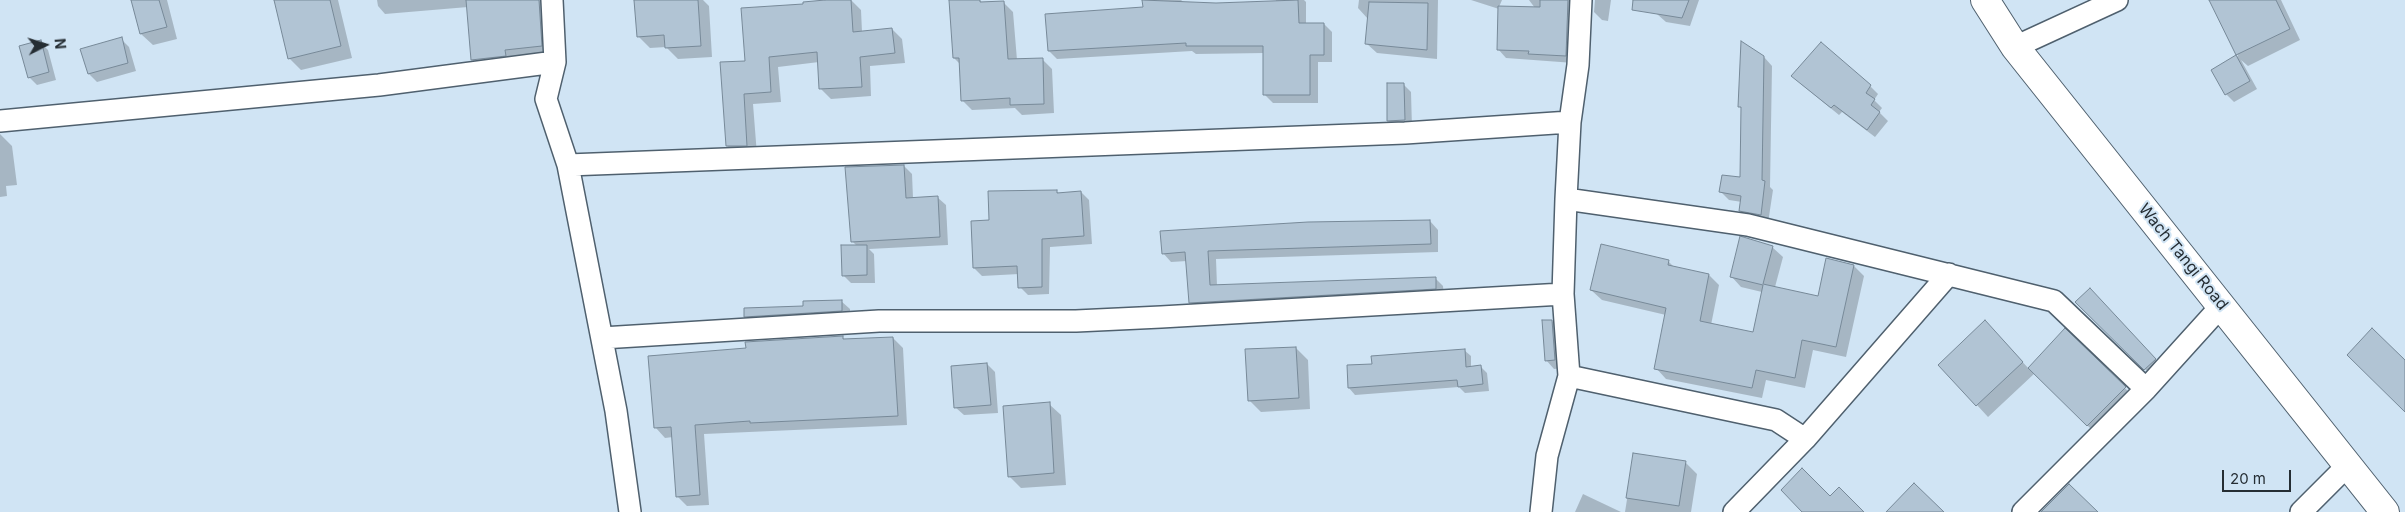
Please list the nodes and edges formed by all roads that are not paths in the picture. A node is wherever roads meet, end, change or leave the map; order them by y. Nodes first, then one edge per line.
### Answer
1 (552, 0) edge
2 (1581, 0) edge
3 (1985, 0) edge
4 (2117, 0) edge
5 (2015, 47) junction
6 (555, 62) junction
7 (0, 121) edge
8 (1570, 122) junction
9 (568, 165) junction
10 (1566, 200) junction
11 (1949, 274) junction
12 (1564, 294) junction
13 (2222, 305) junction
14 (602, 338) junction
15 (1569, 376) junction
16 (2146, 390) junction
17 (1805, 438) junction
18 (2347, 466) junction
19 (630, 512) edge
20 (1541, 512) edge
21 (1734, 512) edge
22 (2023, 512) edge
23 (2301, 512) edge
24 (2385, 512) edge

1 - 6 street
2 - 8 street
3 - 5 main road, Wach Tangi Road
4 - 5 street
5 - 13 main road, Wach Tangi Road
6 - 7 street
6 - 9 street
8 - 9 street
8 - 10 street
9 - 14 street
10 - 11 street
10 - 12 street
11 - 16 street
11 - 17 street
12 - 14 street
12 - 15 street
13 - 16 street
13 - 18 main road, Wach Tangi Road
14 - 19 street
15 - 17 street
15 - 20 street
16 - 22 street
17 - 21 street
18 - 23 street
18 - 24 main road, Wach Tangi Road

